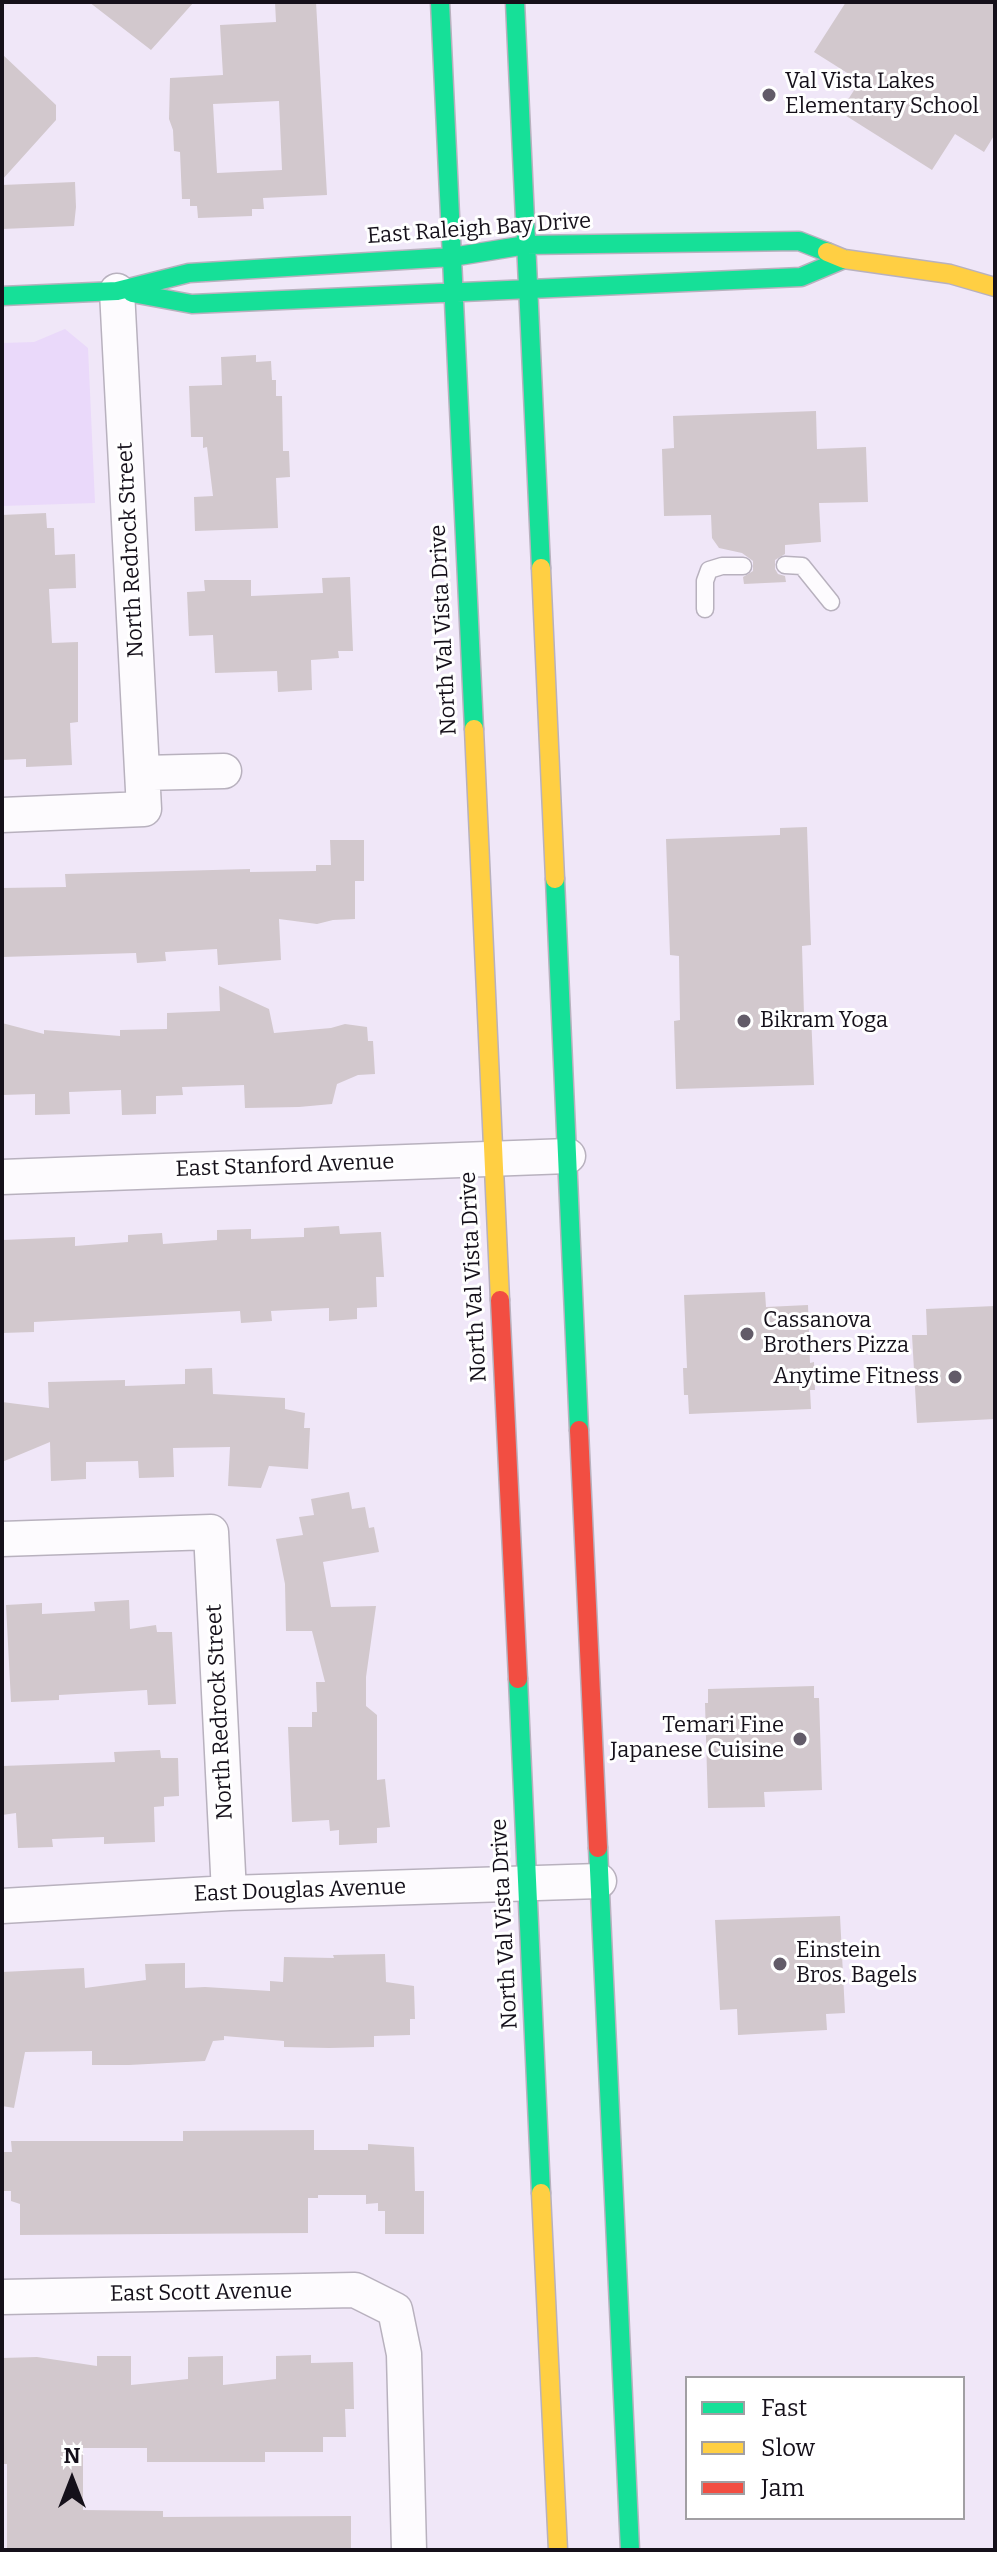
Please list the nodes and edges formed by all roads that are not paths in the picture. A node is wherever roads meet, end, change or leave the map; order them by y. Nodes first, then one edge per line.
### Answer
1 (440, 2) edge
2 (515, 2) edge
3 (526, 245) junction
4 (452, 257) junction
5 (844, 259) junction
6 (995, 287) edge
7 (528, 288) junction
8 (117, 291) junction
9 (453, 292) junction
10 (2, 296) edge
11 (785, 565) dead end
12 (743, 566) dead end
13 (831, 602) dead end
14 (705, 609) dead end
15 (224, 771) dead end
16 (143, 773) junction
17 (2, 815) edge
18 (568, 1156) junction
19 (492, 1158) junction
20 (2, 1177) edge
21 (2, 1539) edge
22 (599, 1881) junction
23 (527, 1884) junction
24 (229, 1893) junction
25 (2, 1906) edge
26 (2, 2297) edge
27 (409, 2550) edge
28 (558, 2550) edge
29 (630, 2550) edge

1 - 4 main road, North Val Vista Drive
2 - 3 main road
3 - 4 main road, East Raleigh Bay Drive
3 - 5 main road, East Raleigh Bay Drive
3 - 7 main road
4 - 8 main road, East Raleigh Bay Drive
4 - 9 main road, North Val Vista Drive
5 - 6 main road, East Raleigh Bay Drive
5 - 7 main road, East Raleigh Bay Drive
7 - 9 main road, East Raleigh Bay Drive
7 - 18 main road
8 - 9 main road, East Raleigh Bay Drive
8 - 10 main road, East Raleigh Bay Drive
8 - 16 street, North Redrock Street
9 - 19 main road, North Val Vista Drive
11 - 13 lane
12 - 14 lane
15 - 16 street
16 - 17 street, North Redrock Street
18 - 19 street, East Stanford Avenue
18 - 22 main road
19 - 20 street, East Stanford Avenue
19 - 23 main road, North Val Vista Drive
21 - 24 street, North Redrock Street
22 - 23 street, East Douglas Avenue
22 - 29 main road
23 - 24 street, East Douglas Avenue
23 - 28 main road, North Val Vista Drive
24 - 25 street, East Douglas Avenue
26 - 27 street, East Scott Avenue

